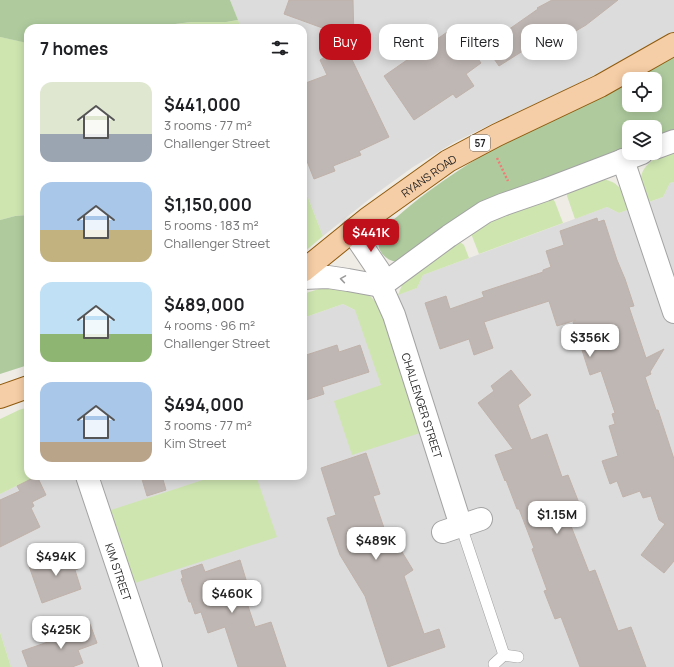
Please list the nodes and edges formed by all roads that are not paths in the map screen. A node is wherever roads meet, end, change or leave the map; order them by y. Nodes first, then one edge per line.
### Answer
1 (674, 44) edge
2 (674, 141) edge
3 (662, 145) edge
4 (623, 160) edge
5 (634, 160) edge
6 (346, 236) junction
7 (307, 268) edge
8 (307, 278) edge
9 (381, 286) junction
10 (674, 312) edge
11 (24, 388) edge
12 (0, 397) edge
13 (88, 480) edge
14 (461, 526) joint
15 (504, 655) junction
16 (518, 657) dead end
17 (494, 664) dead end
18 (151, 667) edge

1 - 6 main road, RYANS ROAD / 57
2 - 3 street
4 - 9 street
5 - 10 street
6 - 7 main road, RYANS ROAD / 57
6 - 9 street, CHALLENGER STREET
9 -> 8 street
9 - 14 street, CHALLENGER STREET
11 - 12 main road
13 - 18 street, KIM STREET
14 - 15 lane, CHALLENGER STREET
15 - 16 lane
15 - 17 lane

